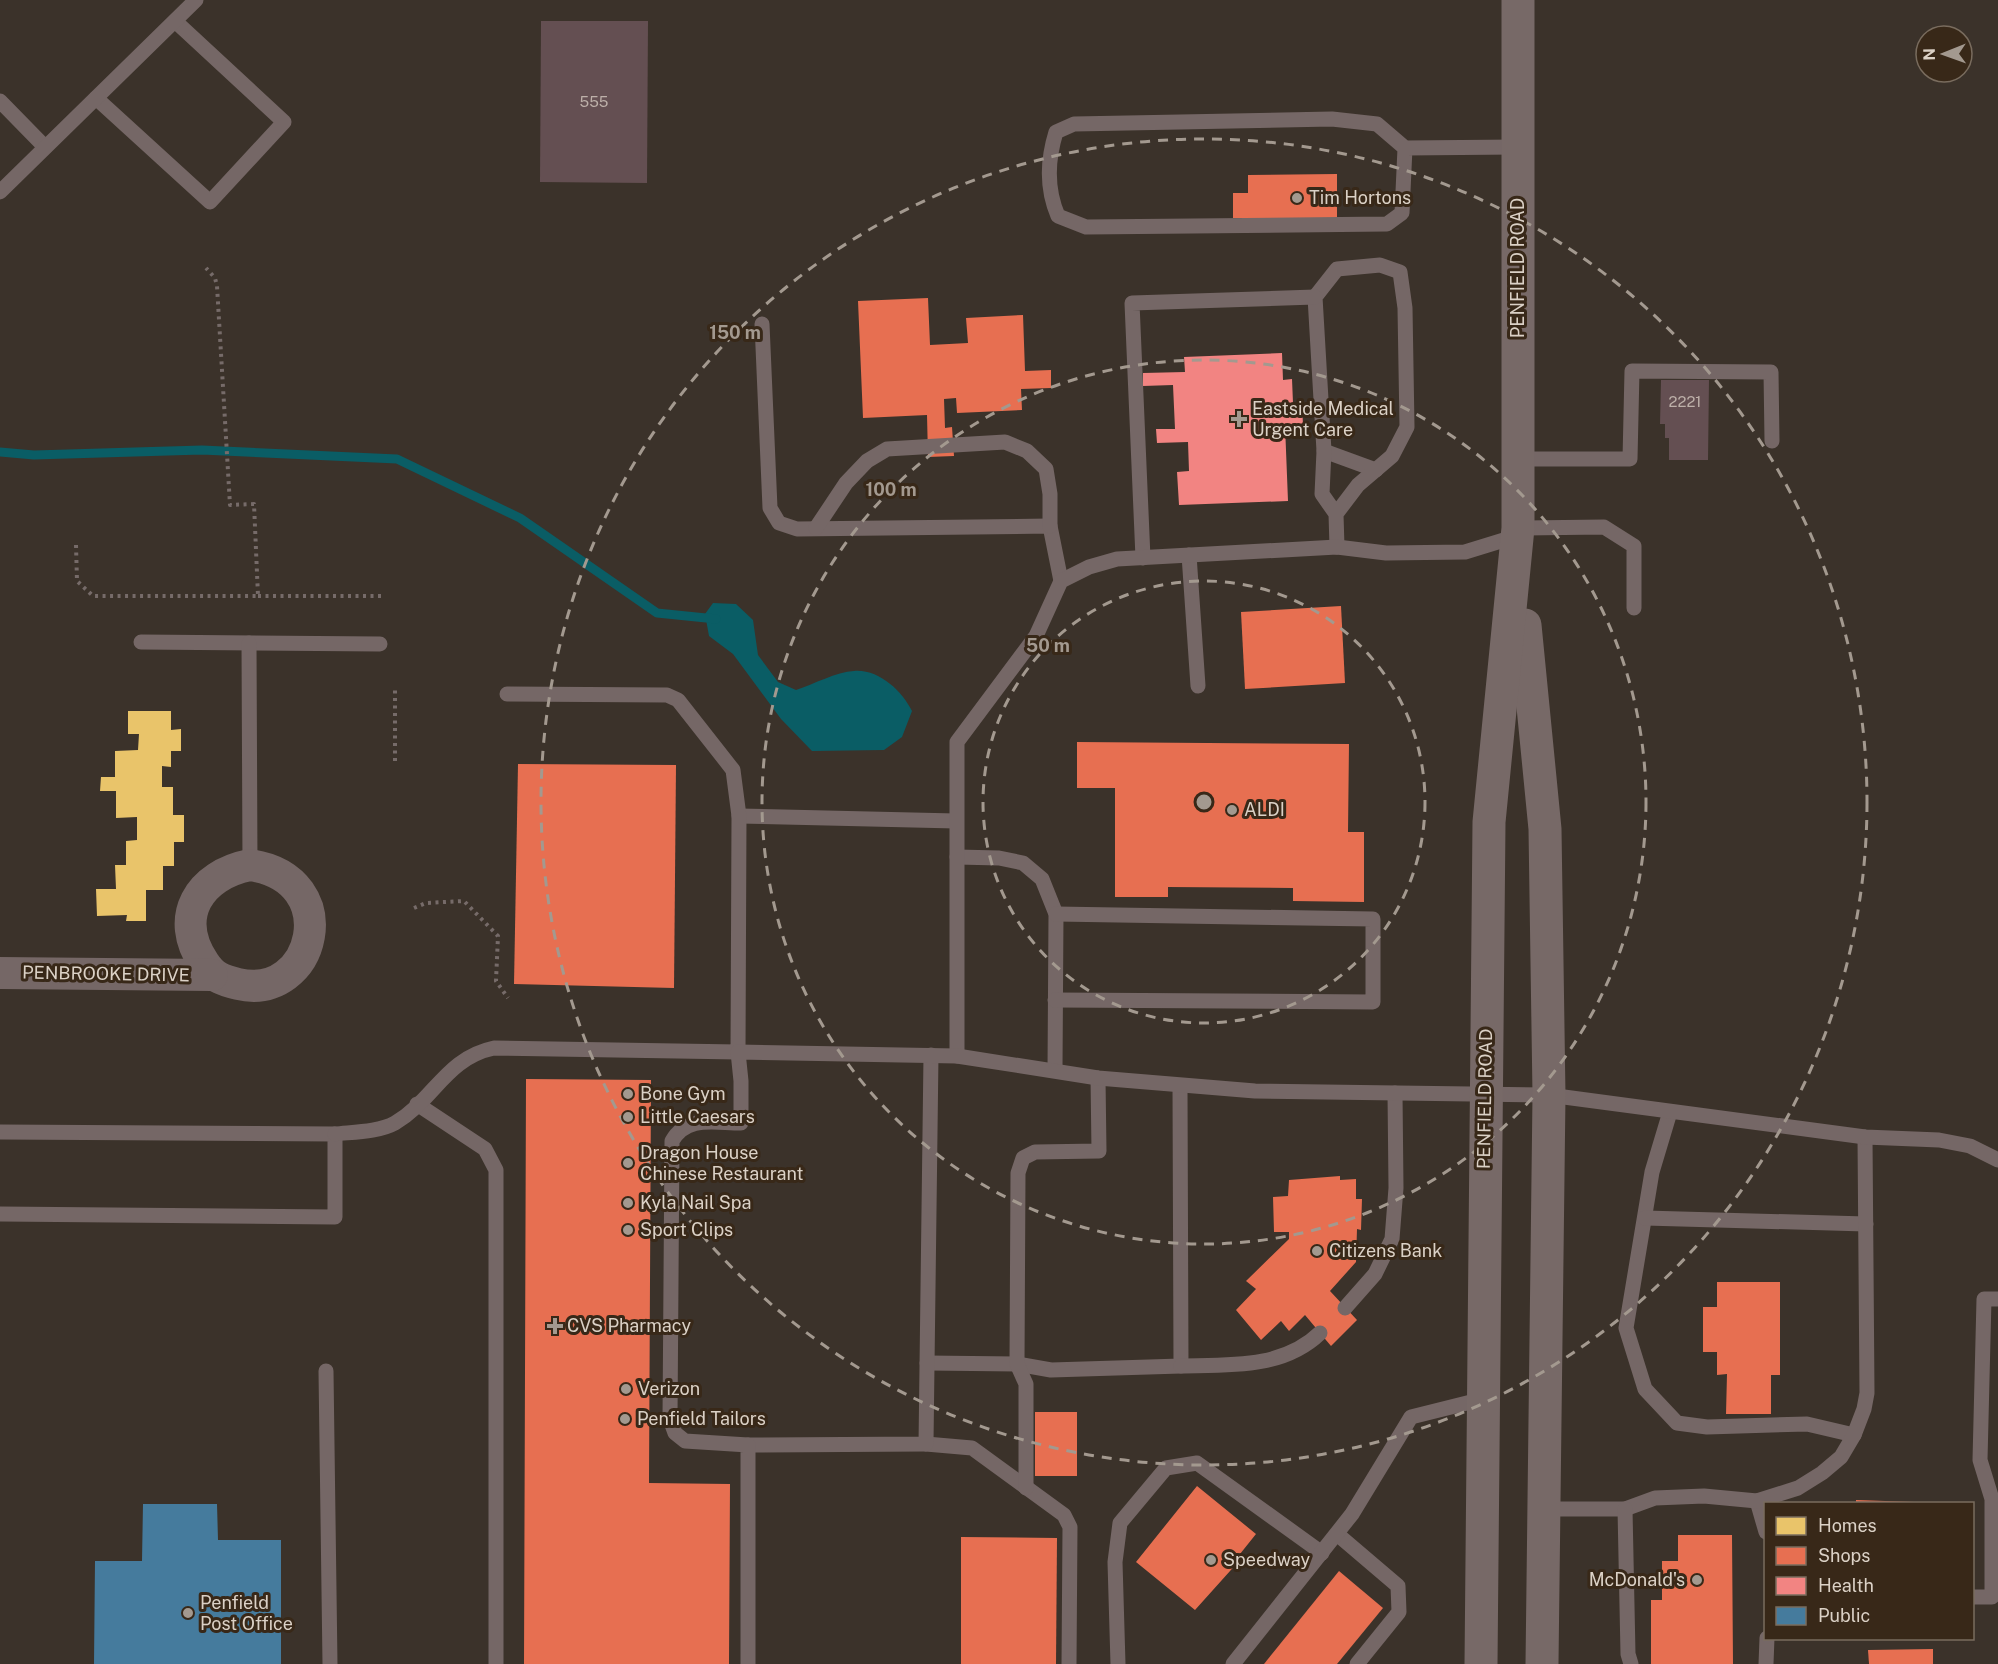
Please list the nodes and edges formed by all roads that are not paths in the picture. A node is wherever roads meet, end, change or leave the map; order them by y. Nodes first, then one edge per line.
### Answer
1 (196, 0) edge
2 (1518, 0) edge
3 (175, 21) junction
4 (96, 98) junction
5 (0, 101) edge
6 (45, 147) junction
7 (1517, 147) junction
8 (1406, 148) junction
9 (0, 192) edge
10 (1315, 297) junction
11 (762, 324) dead end
12 (1772, 441) dead end
13 (1324, 451) junction
14 (1518, 459) junction
15 (1376, 470) junction
16 (1336, 514) junction
17 (1050, 526) junction
18 (816, 528) junction
19 (1518, 532) junction
20 (1337, 547) junction
21 (1189, 555) junction
22 (1143, 558) junction
23 (1061, 581) junction
24 (1634, 608) dead end
25 (141, 642) dead end
26 (249, 643) junction
27 (380, 644) dead end
28 (1198, 686) dead end
29 (507, 694) dead end
30 (739, 816) junction
31 (956, 821) junction
32 (957, 857) junction
33 (250, 865) junction
34 (1056, 914) junction
35 (0, 973) edge
36 (212, 975) junction
37 (1055, 1000) junction
38 (738, 1052) junction
39 (932, 1055) junction
40 (957, 1056) junction
41 (1055, 1070) junction
42 (1098, 1078) junction
43 (1180, 1087) junction
44 (1395, 1093) junction
45 (1485, 1095) junction
46 (1549, 1095) junction
47 (417, 1104) junction
48 (1670, 1112) junction
49 (0, 1132) edge
50 (335, 1134) junction
51 (1865, 1137) junction
52 (1998, 1160) edge
53 (0, 1214) edge
54 (1645, 1218) junction
55 (1866, 1224) junction
56 (1998, 1299) edge
57 (1345, 1308) dead end
58 (1320, 1333) dead end
59 (927, 1364) junction
60 (1017, 1364) junction
61 (1181, 1366) junction
62 (326, 1371) dead end
63 (1483, 1400) junction
64 (1854, 1435) junction
65 (926, 1444) junction
66 (748, 1445) junction
67 (1026, 1488) junction
68 (1757, 1501) junction
69 (1544, 1509) junction
70 (1625, 1509) junction
71 (1764, 1525) edge
72 (1337, 1534) junction
73 (1322, 1553) junction
74 (1974, 1597) edge
75 (1767, 1640) edge
76 (330, 1664) edge
77 (496, 1664) edge
78 (748, 1664) edge
79 (1069, 1664) edge
80 (1118, 1664) edge
81 (1233, 1664) edge
82 (1357, 1664) edge
83 (1481, 1664) edge
84 (1542, 1664) edge
85 (1631, 1664) edge
86 (1766, 1664) edge

1 - 3 lane
2 - 7 main road, PENFIELD ROAD
3 - 4 lane
3 - 4 lane
4 - 6 lane
5 - 6 lane
6 - 9 lane
7 - 8 lane
7 - 14 main road, PENFIELD ROAD
8 - 8 lane
10 - 13 lane
10 - 15 lane
10 - 22 lane
11 - 18 lane
12 - 14 lane
13 - 15 lane
13 - 16 lane
14 - 19 main road, PENFIELD ROAD
15 - 16 lane
16 - 20 lane
17 - 18 lane
17 - 18 lane
17 - 23 lane
19 - 20 lane
19 - 24 lane
19 - 45 main road, PENFIELD ROAD
19 - 46 main road, PENFIELD ROAD
20 - 21 lane
21 - 22 lane
21 - 28 lane
22 - 23 lane
23 - 31 lane
25 - 26 lane
26 - 27 lane
26 - 33 lane
29 - 30 lane
30 - 31 lane
30 - 38 lane
31 - 32 lane
32 - 34 lane
32 - 40 lane
33 - 36 street, PENBROOKE DRIVE
33 - 36 street, PENBROOKE DRIVE
34 - 37 lane
34 - 37 lane
35 - 36 street, PENBROOKE DRIVE
37 - 41 lane
38 - 39 lane
38 - 47 lane
38 - 66 lane
39 - 40 lane
39 - 59 lane
40 - 41 lane
41 - 42 lane
42 - 43 lane
42 - 60 lane
43 - 44 lane
43 - 61 lane
44 - 45 lane
44 - 57 lane
45 - 46 lane
45 - 63 main road, PENFIELD ROAD
46 - 48 lane
46 - 69 main road, PENFIELD ROAD
47 - 50 lane
47 - 77 lane
48 - 51 lane
48 - 54 lane
49 - 50 lane
50 - 53 lane
51 - 52 lane
51 - 55 lane
54 - 55 lane
54 - 64 lane
55 - 64 lane
56 - 74 lane
58 - 61 lane
59 - 60 lane
59 - 65 lane
60 - 61 lane
60 - 67 lane
62 - 76 lane
63 - 72 lane
63 - 83 main road, PENFIELD ROAD
64 - 68 lane
65 - 66 lane
65 - 67 lane
66 - 78 lane
67 - 79 lane
68 - 70 lane
68 - 71 lane
69 - 70 lane
69 - 84 main road, PENFIELD ROAD
70 - 85 lane
72 - 73 lane
72 - 82 lane
73 - 80 lane
73 - 81 lane
75 - 86 lane

